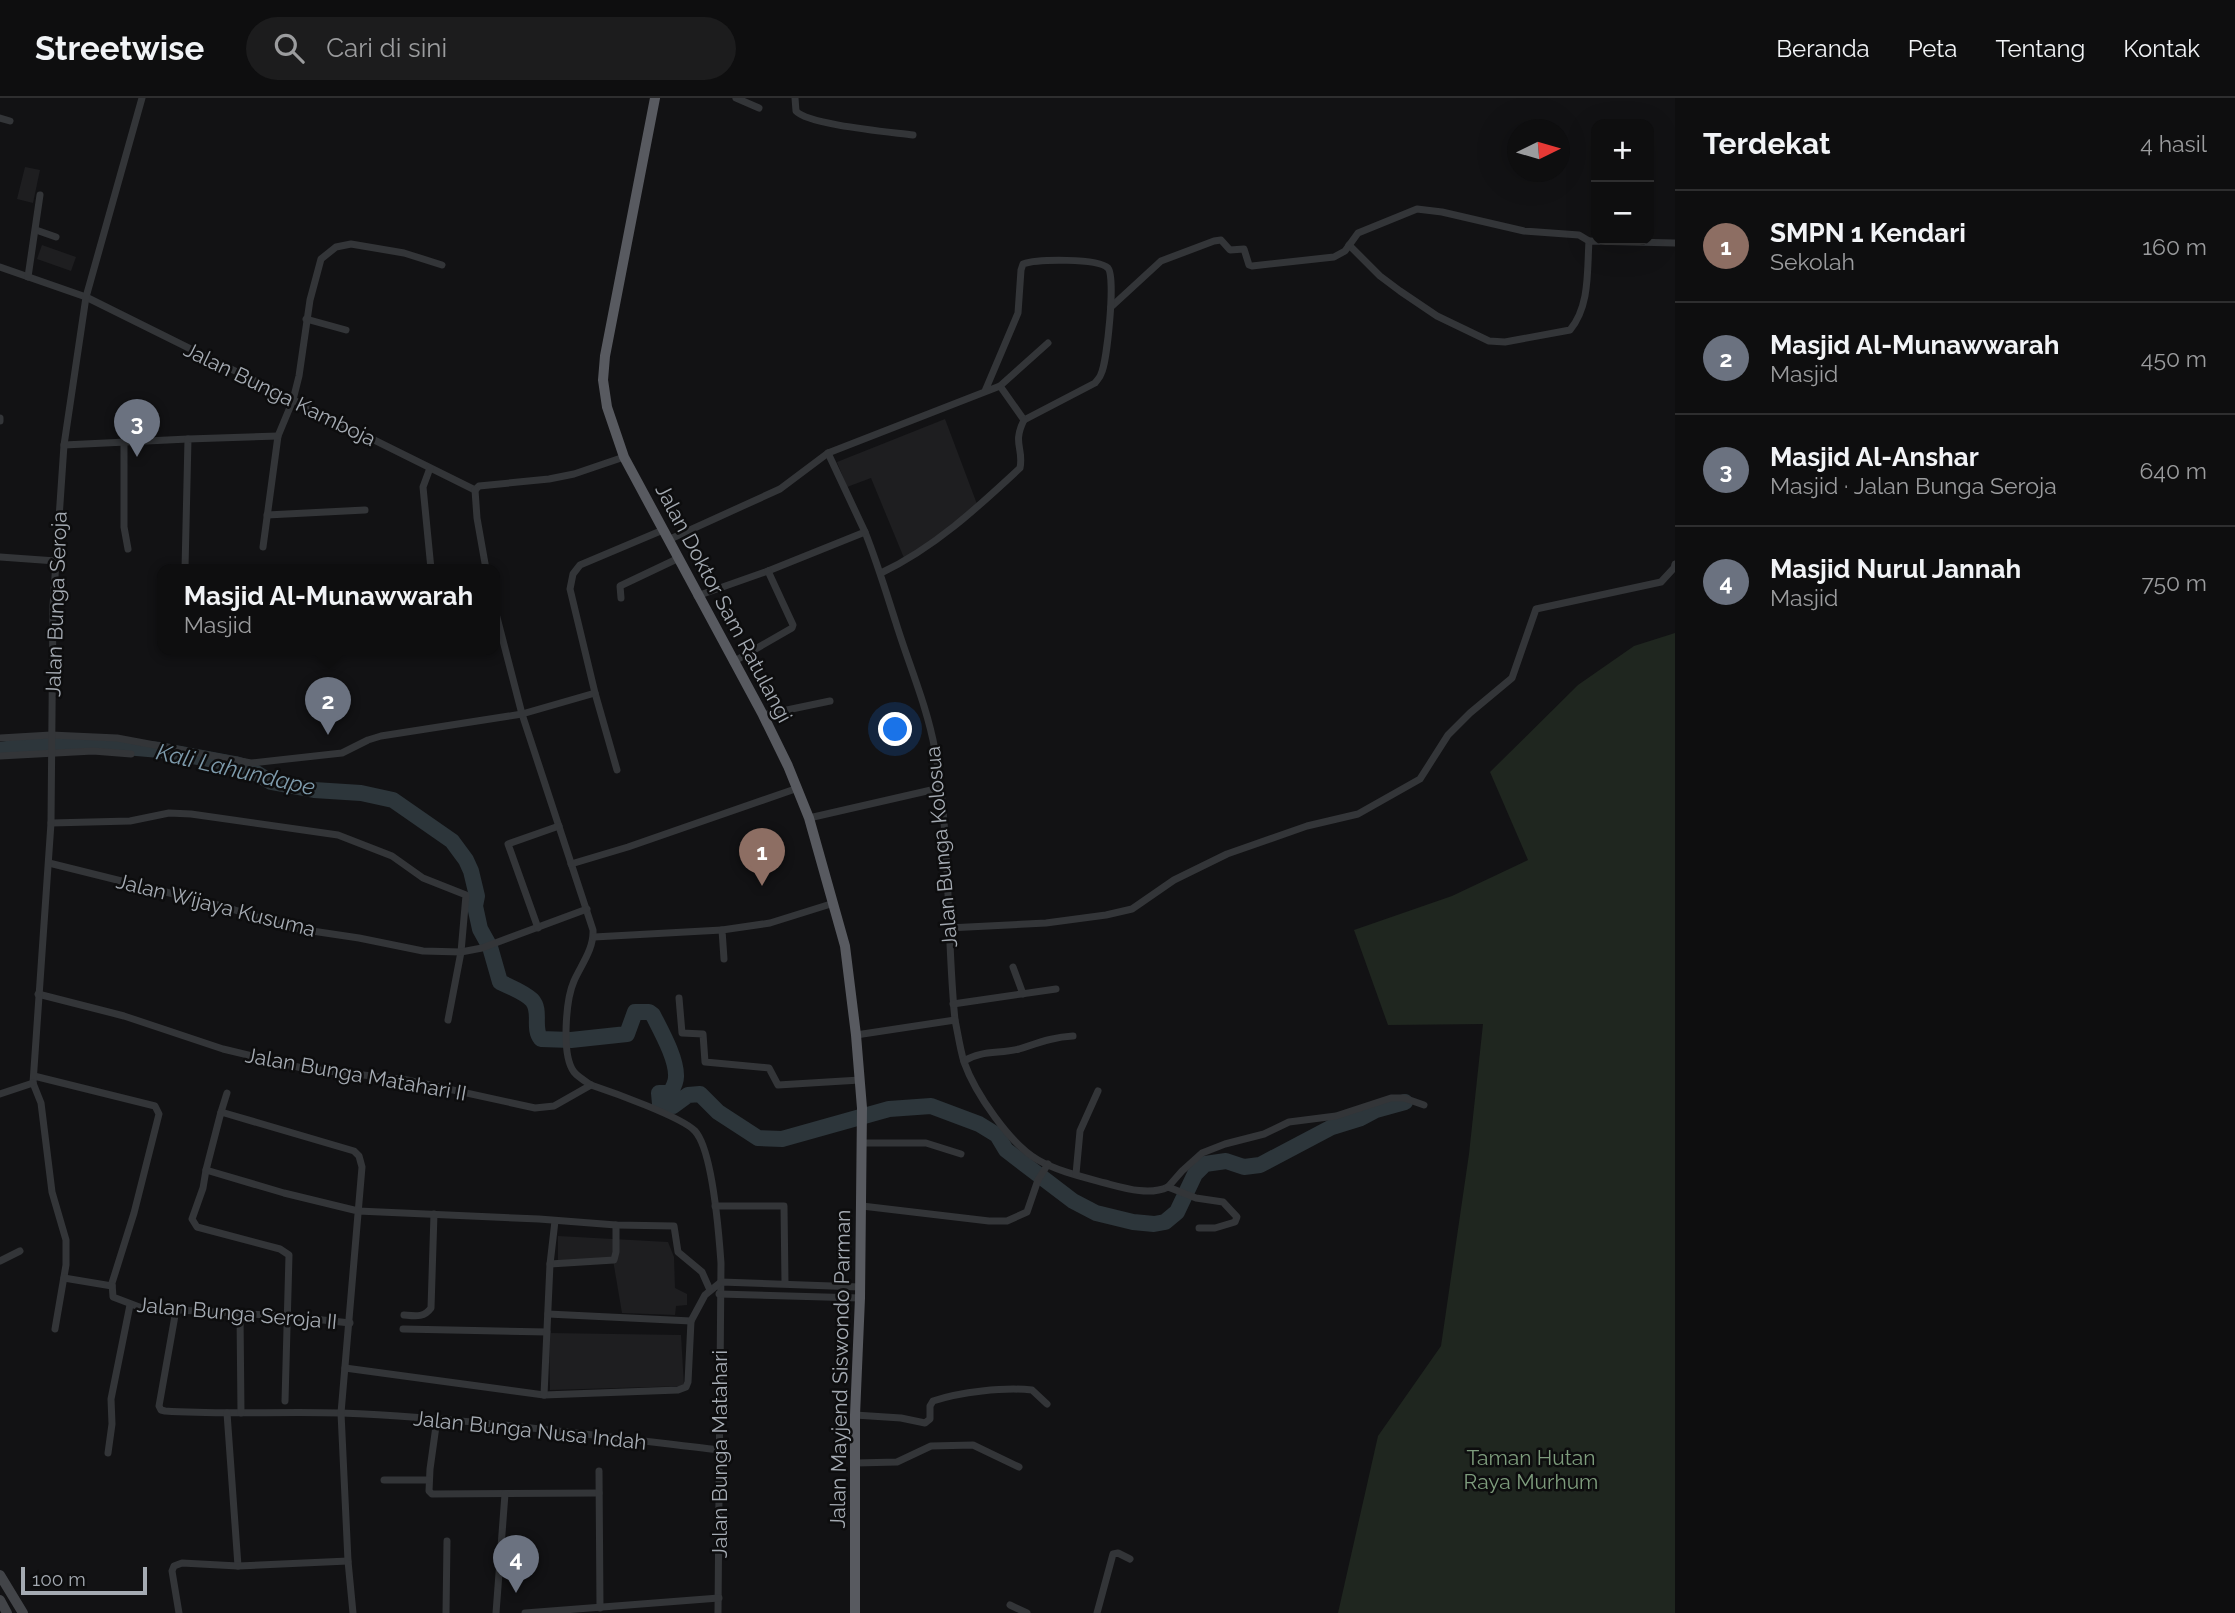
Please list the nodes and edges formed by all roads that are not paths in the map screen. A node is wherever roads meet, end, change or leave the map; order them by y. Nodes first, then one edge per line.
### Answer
1 (142, 98) edge
2 (654, 98) edge
3 (736, 98) edge
4 (794, 98) edge
5 (759, 108) dead end
6 (0, 118) edge
7 (10, 121) dead end
8 (914, 135) dead end
9 (40, 195) dead end
10 (36, 230) junction
11 (56, 237) dead end
12 (1589, 241) junction
13 (1675, 243) edge
14 (1349, 245) junction
15 (442, 265) dead end
16 (0, 267) edge
17 (29, 276) junction
18 (86, 297) junction
19 (1111, 307) junction
20 (306, 319) junction
21 (346, 330) dead end
22 (1048, 343) dead end
23 (1000, 386) junction
24 (985, 391) junction
25 (292, 400) junction
26 (1024, 420) junction
27 (278, 436) junction
28 (188, 439) junction
29 (124, 442) junction
30 (64, 445) junction
31 (828, 453) junction
32 (624, 457) junction
33 (430, 468) junction
34 (475, 490) junction
35 (365, 510) dead end
36 (267, 514) junction
37 (865, 533) junction
38 (665, 535) junction
39 (262, 547) dead end
40 (128, 549) dead end
41 (0, 557) edge
42 (678, 558) junction
43 (56, 561) junction
44 (185, 564) edge
45 (430, 564) edge
46 (485, 564) edge
47 (1675, 564) edge
48 (768, 571) junction
49 (881, 573) junction
50 (697, 596) junction
51 (621, 597) dead end
52 (500, 629) edge
53 (733, 662) junction
54 (595, 694) junction
55 (830, 701) dead end
56 (522, 714) junction
57 (763, 715) junction
58 (51, 737) junction
59 (0, 738) edge
60 (52, 754) junction
61 (131, 754) dead end
62 (0, 756) edge
63 (617, 769) dead end
64 (798, 788) junction
65 (940, 788) junction
66 (809, 818) junction
67 (51, 823) junction
68 (559, 826) junction
69 (48, 863) junction
70 (571, 864) junction
71 (834, 903) junction
72 (587, 909) junction
73 (538, 928) junction
74 (948, 928) junction
75 (722, 930) junction
76 (594, 937) junction
77 (461, 951) junction
78 (724, 959) dead end
79 (1013, 967) dead end
80 (1056, 989) dead end
81 (38, 994) junction
82 (1023, 994) junction
83 (679, 998) dead end
84 (953, 1004) junction
85 (448, 1020) dead end
86 (955, 1020) junction
87 (856, 1035) junction
88 (1073, 1036) dead end
89 (964, 1062) junction
90 (33, 1080) junction
91 (860, 1080) junction
92 (591, 1085) junction
93 (1098, 1091) dead end
94 (227, 1093) dead end
95 (0, 1094) edge
96 (1424, 1105) dead end
97 (221, 1112) junction
98 (862, 1125) joint
99 (862, 1143) junction
100 (961, 1154) dead end
101 (1048, 1164) junction
102 (206, 1170) junction
103 (1076, 1174) junction
104 (1168, 1187) junction
105 (715, 1206) junction
106 (862, 1206) junction
107 (358, 1211) junction
108 (434, 1214) junction
109 (555, 1221) junction
110 (616, 1225) junction
111 (1199, 1228) dead end
112 (20, 1251) dead end
113 (0, 1261) edge
114 (550, 1264) junction
115 (64, 1278) junction
116 (721, 1282) junction
117 (786, 1283) junction
118 (112, 1286) junction
119 (712, 1289) junction
120 (860, 1292) junction
121 (720, 1295) junction
122 (130, 1305) junction
123 (176, 1310) junction
124 (240, 1314) junction
125 (548, 1314) junction
126 (404, 1315) dead end
127 (287, 1316) junction
128 (691, 1321) junction
129 (350, 1323) junction
130 (55, 1329) dead end
131 (403, 1329) dead end
132 (547, 1332) junction
133 (345, 1368) junction
134 (544, 1395) junction
135 (285, 1401) dead end
136 (1047, 1404) dead end
137 (227, 1413) junction
138 (241, 1413) junction
139 (341, 1413) junction
140 (855, 1415) junction
141 (437, 1419) junction
142 (718, 1451) junction
143 (107, 1453) dead end
144 (856, 1463) junction
145 (1019, 1467) dead end
146 (599, 1471) dead end
147 (384, 1480) dead end
148 (429, 1480) junction
149 (599, 1493) junction
150 (505, 1494) junction
151 (447, 1541) dead end
152 (1130, 1559) dead end
153 (348, 1561) junction
154 (238, 1566) junction
155 (0, 1575) edge
156 (719, 1598) junction
157 (0, 1600) edge
158 (1010, 1605) dead end
159 (600, 1608) junction
160 (22, 1610) edge
161 (7, 1613) edge
162 (178, 1613) edge
163 (354, 1613) edge
164 (446, 1613) edge
165 (496, 1613) edge
166 (525, 1613) edge
167 (718, 1613) edge
168 (855, 1613) edge
169 (1027, 1613) edge
170 (1097, 1613) edge

1 - 18 street, Jalan Bunga Seroja
2 - 32 highway, Jalan Doktor Sam Ratulangi
3 - 5 street
4 - 8 street
6 - 7 street
9 - 10 street
10 - 11 street
10 - 17 street
12 - 13 street
12 - 14 street
12 - 14 street
14 - 19 street
15 - 20 street
16 - 17 street, Jalan Bunga Kamboja
17 - 18 street, Jalan Bunga Kamboja
18 - 25 street, Jalan Bunga Kamboja
18 - 30 street, Jalan Bunga Seroja
19 - 24 street
19 - 26 street
20 - 21 street
20 - 25 street
22 - 23 street
23 - 24 street
23 - 26 street
24 - 31 street
25 - 27 street
25 - 33 street, Jalan Bunga Kamboja
26 - 49 street
27 - 28 street
27 - 36 street
28 - 29 street
28 - 44 street
29 - 30 street
29 - 40 street
30 - 43 street, Jalan Bunga Seroja
31 - 37 street, Jalan Bunga Kolosua
31 - 38 street
32 - 34 street
32 - 38 highway, Jalan Doktor Sam Ratulangi
33 - 34 street, Jalan Bunga Kamboja
33 - 45 street
34 - 46 street
35 - 36 street
36 - 39 street
37 - 48 street
37 - 49 street, Jalan Bunga Kolosua
38 - 42 highway, Jalan Doktor Sam Ratulangi
38 - 54 street
41 - 43 street
42 - 50 highway, Jalan Doktor Sam Ratulangi
42 - 51 street
43 - 58 street, Jalan Bunga Seroja
47 - 74 street
48 - 50 street
48 - 53 street
49 - 65 street, Jalan Bunga Kolosua
50 - 53 highway, Jalan Doktor Sam Ratulangi
52 - 56 street
53 - 57 highway, Jalan Doktor Sam Ratulangi
54 - 56 street
54 - 63 street
55 - 57 street
56 - 58 street
56 - 68 street
57 - 64 highway, Jalan Doktor Sam Ratulangi
58 - 59 street
58 - 60 street, Jalan Bunga Seroja
60 - 61 street
60 - 62 street
60 - 67 street, Jalan Bunga Seroja
64 - 66 highway, Jalan Doktor Sam Ratulangi
64 - 70 street
65 - 66 street
65 - 74 street, Jalan Bunga Kolosua
66 - 71 highway, Jalan Doktor Sam Ratulangi
67 - 69 street, Jalan Bunga Seroja
67 - 77 street
68 - 70 street
68 - 73 street
69 - 77 street, Jalan Wijaya Kusuma
69 - 81 street, Jalan Bunga Seroja
70 - 72 street
71 - 75 street
71 - 87 highway, Jalan Doktor Sam Ratulangi
72 - 73 street, Jalan Wijaya Kusuma
72 - 76 street
73 - 77 street, Jalan Wijaya Kusuma
74 - 84 street, Jalan Bunga Kolosua
75 - 76 street
75 - 78 street
76 - 92 street, Jalan Bunga Matahari
77 - 85 street
79 - 82 street
80 - 82 street
81 - 90 street, Jalan Bunga Seroja
81 - 92 street, Jalan Bunga Matahari II
82 - 84 street
83 - 91 street
84 - 86 street, Jalan Bunga Kolosua
86 - 87 street
86 - 89 street, Jalan Bunga Kolosua
87 - 91 highway, Jalan Doktor Sam Ratulangi
88 - 89 street
89 - 101 street, Jalan Bunga Kolosua
90 - 95 street
90 - 115 street, Jalan Bunga Seroja
90 - 118 street, Jalan Bunga Seroja II
91 - 98 highway, Jalan Doktor Sam Ratulangi
92 - 105 street, Jalan Bunga Matahari
93 - 103 street
94 - 97 street
96 - 104 street
97 - 102 street
97 - 107 street
98 - 99 highway, Jalan Mayjend Siswondo Parman
99 - 100 street
99 - 106 highway, Jalan Mayjend Siswondo Parman
101 - 103 street, Jalan Bunga Kolosua
101 - 106 street
102 - 107 street
102 - 127 street
103 - 104 street, Jalan Bunga Kolosua
104 - 111 street
105 - 116 street, Jalan Bunga Matahari
105 - 117 street
106 - 120 highway, Jalan Mayjend Siswondo Parman
107 - 108 street
107 - 129 street
108 - 109 street
108 - 126 street
109 - 110 street
109 - 114 street
110 - 114 street
110 - 119 street
112 - 113 street
114 - 125 street
115 - 118 street
115 - 130 street, Jalan Bunga Seroja
116 - 117 street
116 - 119 street
116 - 121 street, Jalan Bunga Matahari
117 - 120 street
118 - 122 street, Jalan Bunga Seroja II
119 - 121 street
119 - 128 street
120 - 121 street
120 - 140 highway, Jalan Mayjend Siswondo Parman
121 - 142 street, Jalan Bunga Matahari
122 - 123 street, Jalan Bunga Seroja II
122 - 143 street
123 - 124 street, Jalan Bunga Seroja II
123 - 137 street, Jalan Bunga Nusa Indah
124 - 127 street, Jalan Bunga Seroja II
124 - 138 street
125 - 128 street
125 - 132 street
127 - 129 street, Jalan Bunga Seroja II
127 - 135 street
128 - 134 street
129 - 133 street
131 - 132 street
132 - 134 street
133 - 134 street
133 - 139 street
136 - 140 street
137 - 138 street, Jalan Bunga Nusa Indah
137 - 154 street
138 - 139 street, Jalan Bunga Nusa Indah
139 - 141 street, Jalan Bunga Nusa Indah
139 - 153 street
140 - 144 highway, Jalan Mayjend Siswondo Parman
141 - 142 street, Jalan Bunga Nusa Indah
141 - 148 street
142 - 156 street, Jalan Bunga Matahari
144 - 145 street
144 - 168 highway, Jalan Mayjend Siswondo Parman
146 - 149 street
147 - 148 street
148 - 150 street
149 - 150 street
149 - 159 street
150 - 165 street
151 - 164 street
152 - 170 street
153 - 154 street
153 - 163 street
154 - 162 street
155 - 160 main road
156 - 159 street
156 - 167 street, Jalan Bunga Matahari
157 - 161 main road
158 - 169 street
159 - 166 street

